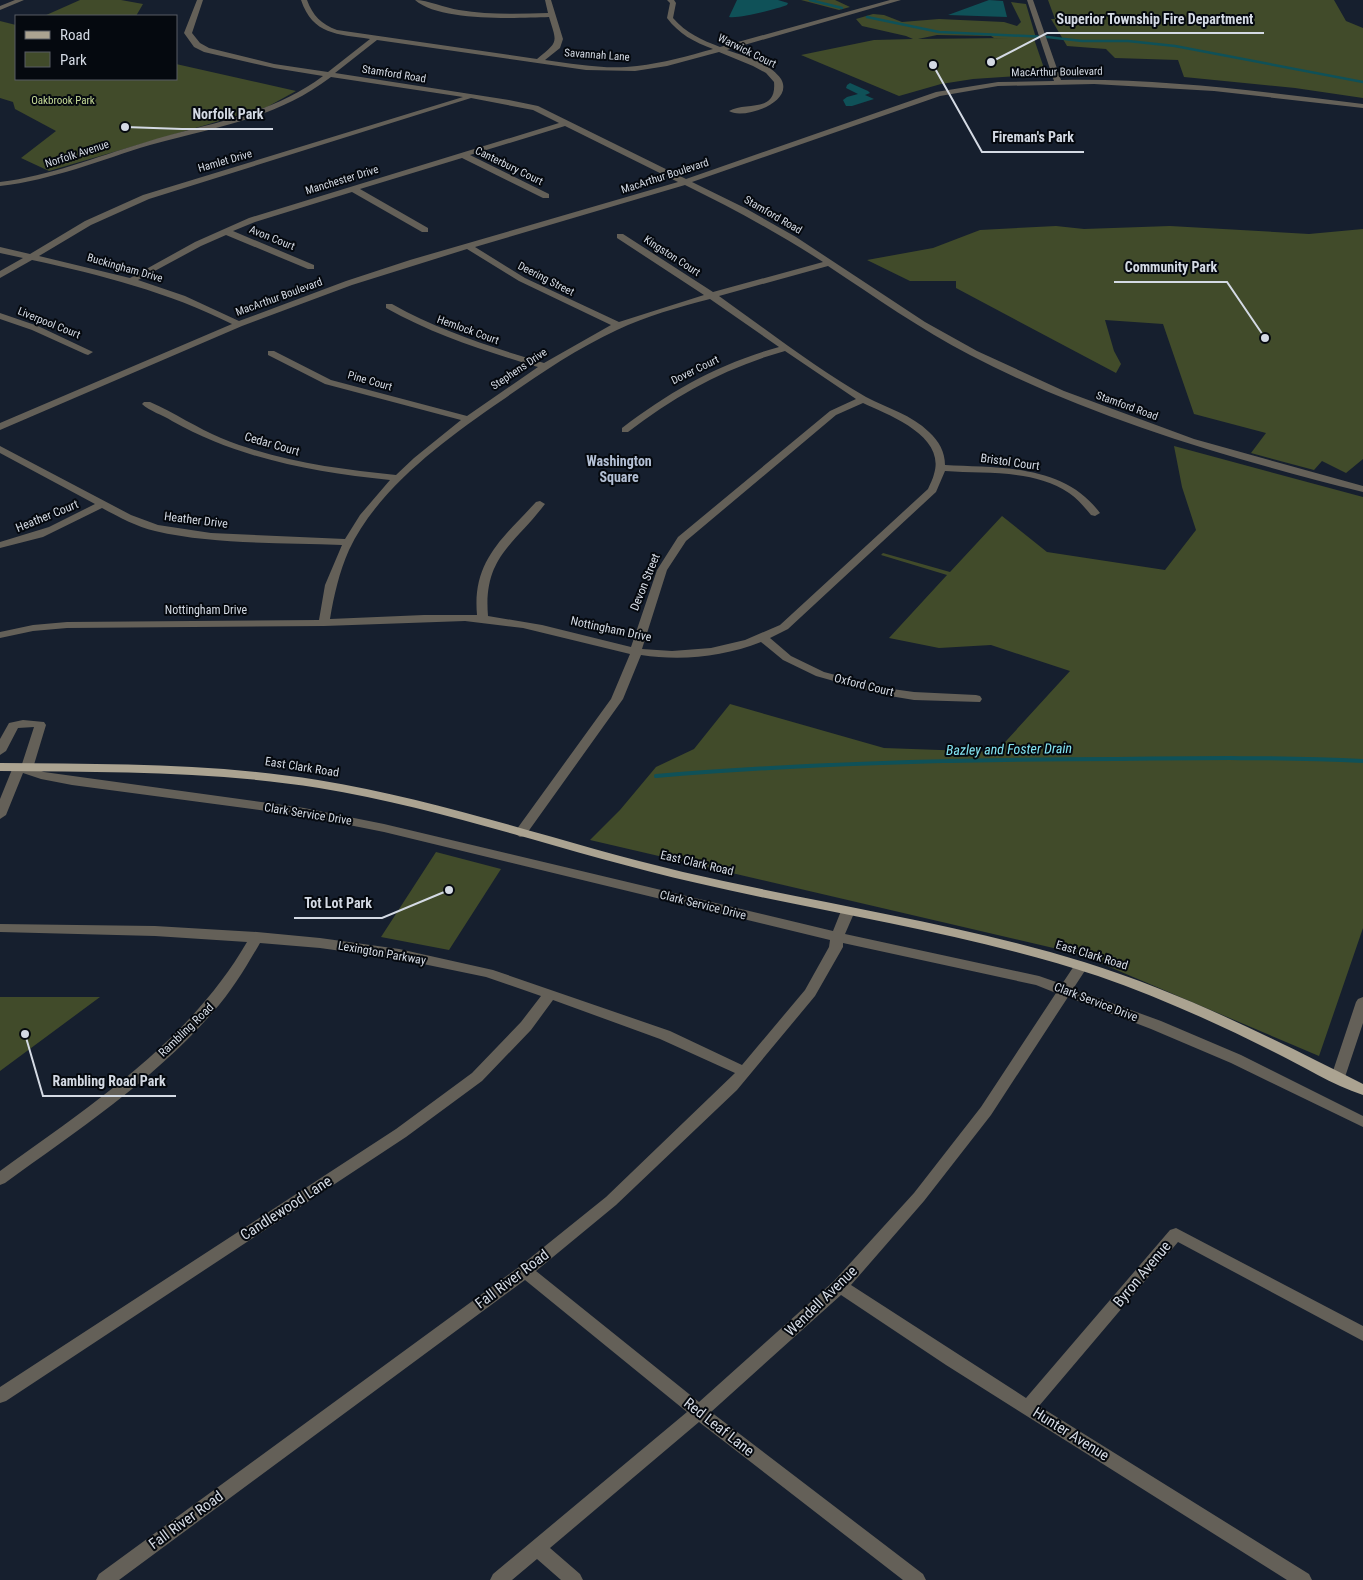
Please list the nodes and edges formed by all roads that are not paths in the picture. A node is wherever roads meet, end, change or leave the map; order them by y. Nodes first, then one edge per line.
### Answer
1 (21, 0) edge
2 (200, 0) edge
3 (304, 0) edge
4 (418, 0) edge
5 (548, 0) edge
6 (670, 0) edge
7 (894, 0) edge
8 (1030, 0) edge
9 (0, 8) edge
10 (551, 15) junction
11 (374, 39) junction
12 (719, 50) junction
13 (539, 61) junction
14 (326, 75) junction
15 (1058, 82) junction
16 (469, 97) junction
17 (1363, 106) edge
18 (733, 111) dead end
19 (567, 123) junction
20 (463, 155) junction
21 (685, 182) junction
22 (0, 184) edge
23 (353, 189) junction
24 (546, 196) dead end
25 (425, 230) dead end
26 (225, 231) junction
27 (620, 236) dead end
28 (468, 246) junction
29 (0, 250) edge
30 (29, 256) junction
31 (830, 263) junction
32 (311, 267) dead end
33 (0, 275) edge
34 (132, 280) junction
35 (711, 296) junction
36 (388, 306) dead end
37 (0, 316) edge
38 (239, 324) junction
39 (618, 325) junction
40 (784, 348) junction
41 (88, 352) dead end
42 (270, 352) dead end
43 (544, 366) junction
44 (863, 398) junction
45 (147, 404) dead end
46 (467, 420) junction
47 (0, 427) edge
48 (625, 430) dead end
49 (0, 448) edge
50 (941, 468) junction
51 (398, 478) junction
52 (1363, 489) edge
53 (102, 504) junction
54 (540, 504) dead end
55 (1095, 513) dead end
56 (347, 542) junction
57 (0, 545) edge
58 (483, 619) junction
59 (324, 623) junction
60 (0, 635) edge
61 (764, 638) junction
62 (636, 651) junction
63 (976, 699) dead end
64 (0, 751) edge
65 (0, 767) edge
66 (23, 767) junction
67 (0, 815) edge
68 (520, 833) junction
69 (848, 911) junction
70 (0, 928) edge
71 (257, 937) junction
72 (837, 937) junction
73 (1081, 966) junction
74 (1064, 989) junction
75 (550, 994) junction
76 (1363, 1002) edge
77 (745, 1072) junction
78 (1338, 1077) junction
79 (1363, 1090) edge
80 (1363, 1122) edge
81 (0, 1179) edge
82 (525, 1271) junction
83 (840, 1286) junction
84 (1363, 1334) edge
85 (0, 1396) edge
86 (1028, 1407) junction
87 (699, 1412) junction
88 (538, 1548) junction
89 (105, 1580) edge
90 (500, 1580) edge
91 (574, 1580) edge
92 (917, 1580) edge
93 (1303, 1580) edge

1 - 9 street
2 - 14 street, Stamford Road
3 - 11 street, Savannah Lane
4 - 10 street
5 - 10 street
6 - 12 street, Warwick Court
7 - 12 street, Savannah Lane
8 - 15 street
10 - 13 street
11 - 13 street, Savannah Lane
11 - 14 street, Norfolk Avenue
12 - 13 street, Savannah Lane
12 - 18 street, Warwick Court
14 - 16 street, Stamford Road
14 - 22 street, Norfolk Avenue
15 - 17 street, MacArthur Boulevard
15 - 21 street, MacArthur Boulevard
16 - 19 street, Stamford Road
16 - 30 street, Hamlet Drive
19 - 20 street, Manchester Drive
19 - 21 street, Stamford Road
20 - 23 street, Manchester Drive
20 - 24 street, Canterbury Court
21 - 28 street, MacArthur Boulevard
21 - 31 street, Stamford Road
23 - 25 street
23 - 26 street, Manchester Drive
26 - 32 street, Avon Court
26 - 34 street, Manchester Drive
27 - 35 street, Kingston Court
28 - 38 street, MacArthur Boulevard
28 - 39 street, Deering Street
29 - 30 street, Buckingham Drive
30 - 33 street, Hamlet Drive
30 - 34 street, Buckingham Drive
31 - 35 street, Stephens Drive
31 - 52 street, Stamford Road
34 - 38 street, Buckingham Drive
35 - 39 street, Stephens Drive
35 - 40 street
36 - 43 street, Hemlock Court
37 - 41 street, Liverpool Court
38 - 47 street, MacArthur Boulevard
39 - 43 street, Stephens Drive
40 - 44 street
40 - 48 street, Dover Court
42 - 46 street, Pine Court
43 - 46 street, Stephens Drive
44 - 50 street
44 - 62 street, Devon Street
45 - 51 street, Cedar Court
46 - 51 street, Stephens Drive
49 - 53 street, Heather Drive
50 - 55 street, Bristol Court
50 - 61 street, Nottingham Drive
51 - 56 street, Stephens Drive
53 - 56 street, Heather Drive
53 - 57 street, Heather Court
54 - 58 street
56 - 59 street, Stephens Drive
58 - 59 street, Nottingham Drive
58 - 62 street, Nottingham Drive
59 - 60 street, Nottingham Drive
61 - 62 street, Nottingham Drive
61 - 63 street, Oxford Court
62 - 68 street, Devon Street
64 - 66 street
65 - 66 main road, East Clark Road
66 - 67 street
66 - 68 main road, East Clark Road
66 - 72 street, Clark Service Drive
68 - 69 main road, East Clark Road
69 - 72 street, Fall River Road
69 - 73 main road, East Clark Road
70 - 71 street, Lexington Parkway
71 - 75 street, Lexington Parkway
71 - 81 street, Rambling Road
72 - 74 street, Clark Service Drive
72 - 77 street, Fall River Road
73 - 74 street, Wendell Avenue
73 - 78 main road, East Clark Road
74 - 80 street, Clark Service Drive
74 - 83 street, Wendell Avenue
75 - 77 street, Lexington Parkway
75 - 85 street, Candlewood Lane
76 - 78 street
77 - 82 street, Fall River Road
78 - 79 main road, East Clark Road
82 - 87 street, Red Leaf Lane
82 - 89 street, Fall River Road
83 - 86 street, Hunter Avenue
83 - 87 street, Wendell Avenue
84 - 86 street, Byron Avenue
86 - 93 street, Hunter Avenue
87 - 88 street, Wendell Avenue
87 - 92 street, Red Leaf Lane
88 - 90 street, Wendell Avenue
88 - 91 street

